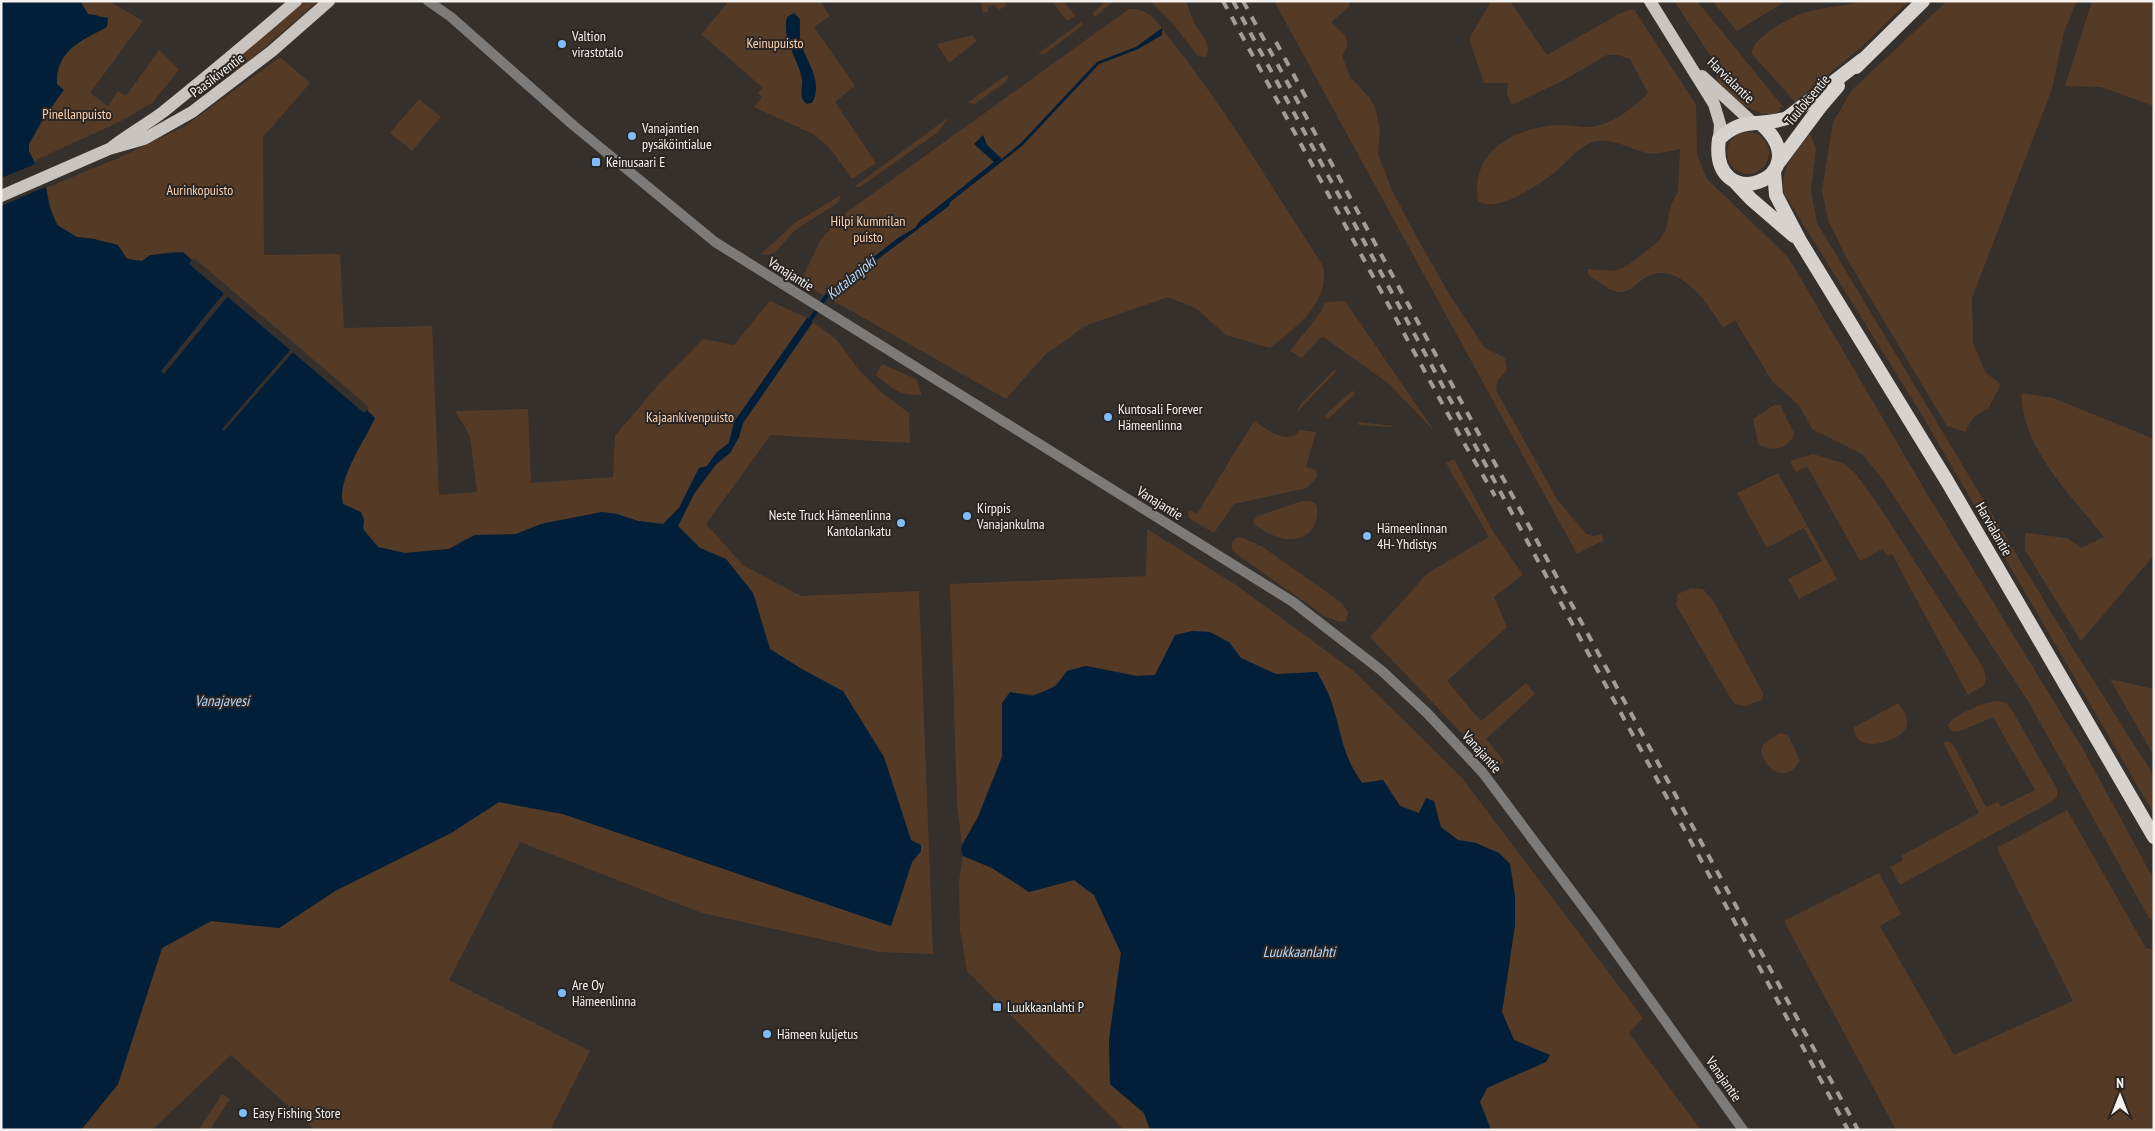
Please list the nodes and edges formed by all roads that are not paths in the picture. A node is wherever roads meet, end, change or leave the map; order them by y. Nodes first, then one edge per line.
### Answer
1 (296, 1) edge
2 (329, 1) edge
3 (428, 1) edge
4 (436, 1) edge
5 (1650, 1) edge
6 (1924, 1) edge
7 (451, 17) junction
8 (1862, 60) junction
9 (1688, 61) junction
10 (1756, 122) junction
11 (1719, 139) junction
12 (110, 149) junction
13 (1776, 167) junction
14 (1736, 183) junction
15 (1, 196) edge
16 (1800, 241) junction
17 (2154, 837) edge
18 (1743, 1130) edge

1 - 12 main road, Paasikiventie
2 - 12 main road, Paasikiventie
3 - 7 street, Vanajantie
4 - 7 street, Vanajantie
5 - 9 main road, Harvialantie
6 - 8 highway, Tuuloksentie
7 - 18 street, Vanajantie
8 - 10 highway, Tuuloksentie
8 - 13 highway, Tuuloksentie
9 - 10 main road, Harvialantie
9 - 11 main road, Harvialantie
10 - 11 highway
10 - 13 highway
11 - 14 highway
12 - 15 main road, Paasikiventie
13 - 14 highway
13 - 16 highway, Harvialantie
14 - 16 highway, Harvialantie
16 - 17 highway, Harvialantie

